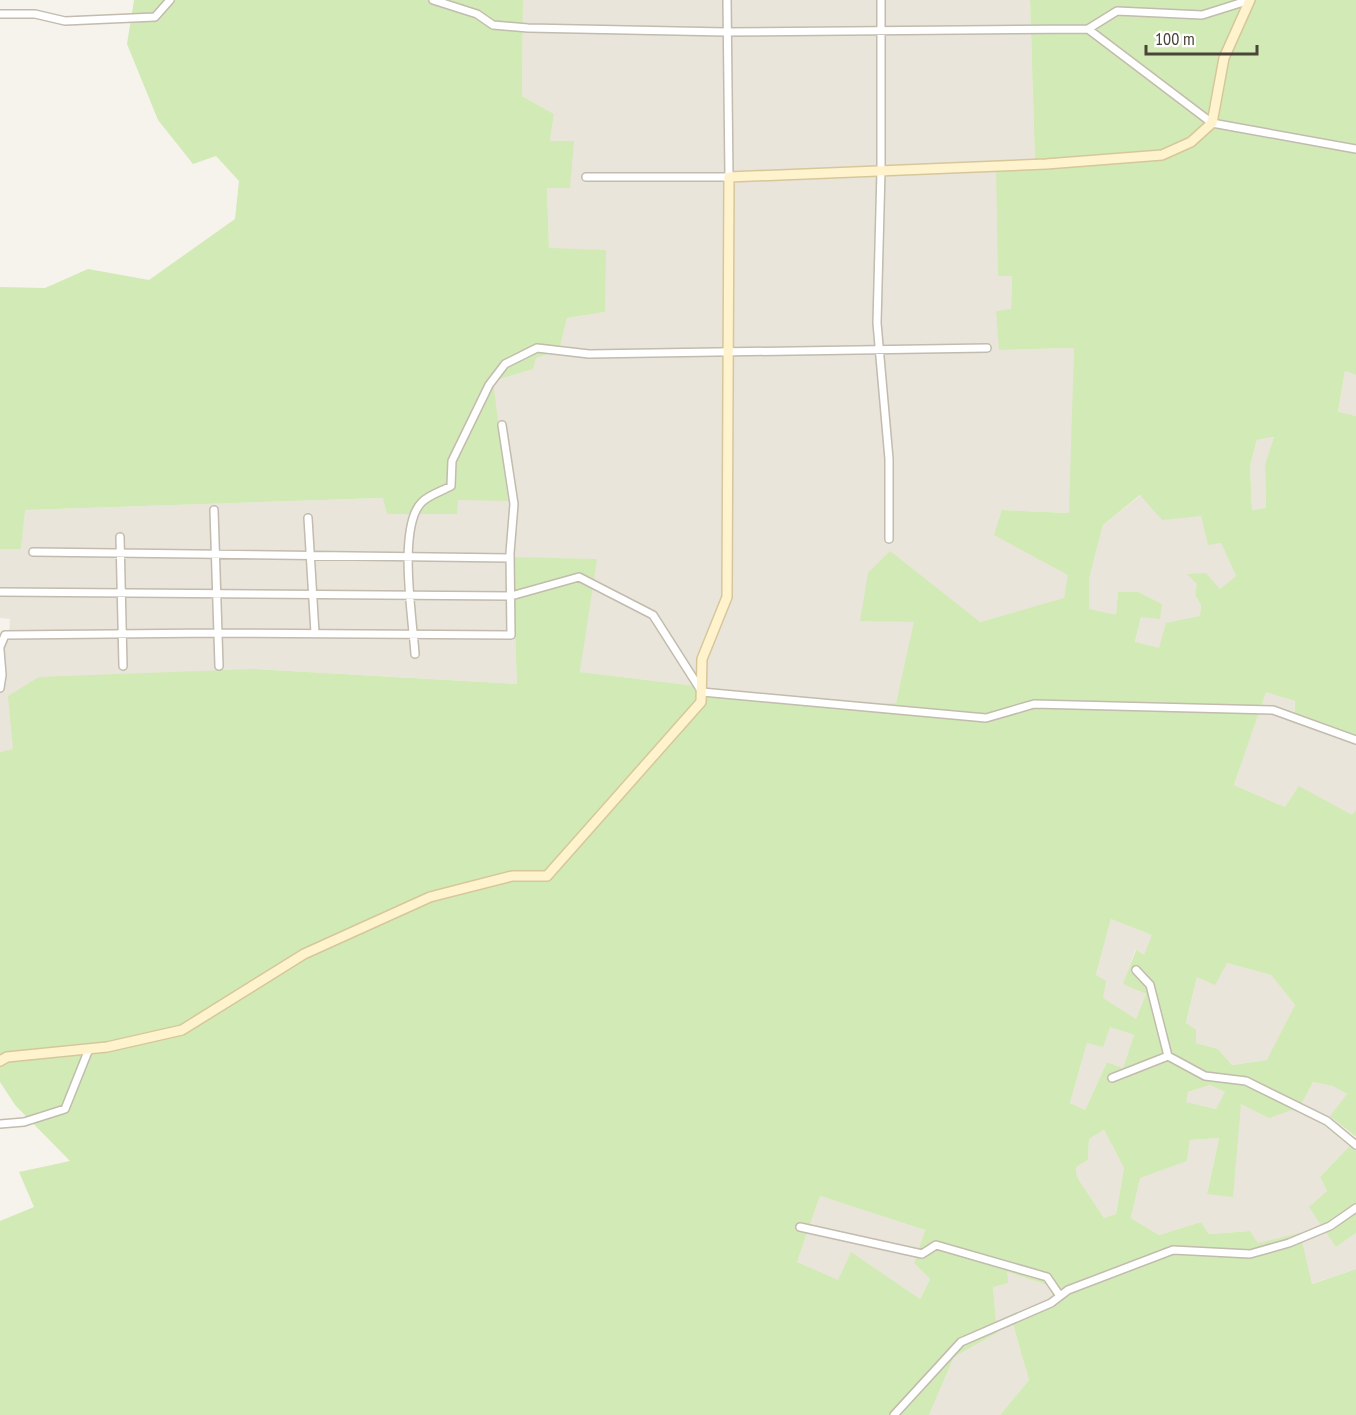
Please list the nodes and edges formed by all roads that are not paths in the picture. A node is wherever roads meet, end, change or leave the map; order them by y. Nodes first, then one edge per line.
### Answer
1 (170, 0) edge
2 (433, 0) edge
3 (727, 0) edge
4 (881, 0) edge
5 (1250, 0) edge
6 (0, 14) edge
7 (1088, 29) junction
8 (882, 30) junction
9 (726, 32) junction
10 (1212, 123) junction
11 (1356, 148) edge
12 (881, 171) junction
13 (586, 177) dead end
14 (729, 177) junction
15 (987, 348) dead end
16 (879, 350) junction
17 (728, 351) junction
18 (502, 425) dead end
19 (214, 510) dead end
20 (308, 518) dead end
21 (120, 537) dead end
22 (889, 538) dead end
23 (33, 552) dead end
24 (120, 553) junction
25 (215, 554) junction
26 (310, 555) junction
27 (409, 557) junction
28 (510, 558) junction
29 (0, 592) edge
30 (121, 592) junction
31 (216, 592) junction
32 (313, 594) junction
33 (409, 595) junction
34 (511, 596) junction
35 (122, 633) junction
36 (218, 633) junction
37 (315, 633) junction
38 (414, 634) junction
39 (0, 649) edge
40 (415, 654) dead end
41 (123, 666) dead end
42 (219, 666) dead end
43 (0, 688) edge
44 (702, 692) junction
45 (1356, 740) edge
46 (1136, 970) dead end
47 (89, 1048) junction
48 (1168, 1056) junction
49 (0, 1061) edge
50 (1112, 1078) dead end
51 (0, 1124) edge
52 (1356, 1145) edge
53 (1356, 1208) edge
54 (800, 1227) dead end
55 (1060, 1296) junction
56 (894, 1415) edge

1 - 6 street
2 - 9 street
3 - 9 street
4 - 8 street
5 - 7 street
5 - 10 street
7 - 8 street
7 - 10 street
8 - 9 street
8 - 12 street
9 - 14 street
10 - 11 street
10 - 12 street
12 - 14 street
12 - 16 street
13 - 14 street
14 - 17 street
15 - 16 street
16 - 17 street
16 - 22 street
17 - 27 street
17 - 44 street
18 - 28 street
19 - 25 street
20 - 26 street
21 - 24 street
23 - 24 street
24 - 25 street
24 - 30 street
25 - 26 street
25 - 31 street
26 - 27 street
26 - 32 street
27 - 28 street
27 - 33 street
28 - 34 street
29 - 30 street
30 - 31 street
30 - 35 street
31 - 32 street
31 - 36 street
32 - 33 street
32 - 37 street
33 - 34 street
33 - 38 street
34 - 38 street
34 - 44 street
35 - 36 street
35 - 39 street
35 - 41 street
36 - 37 street
36 - 42 street
37 - 38 street
38 - 40 street
39 - 43 street
44 - 45 street
44 - 47 street
46 - 48 street
47 - 49 street
47 - 51 street
48 - 50 street
48 - 52 street
53 - 55 street
54 - 55 street
55 - 56 street

